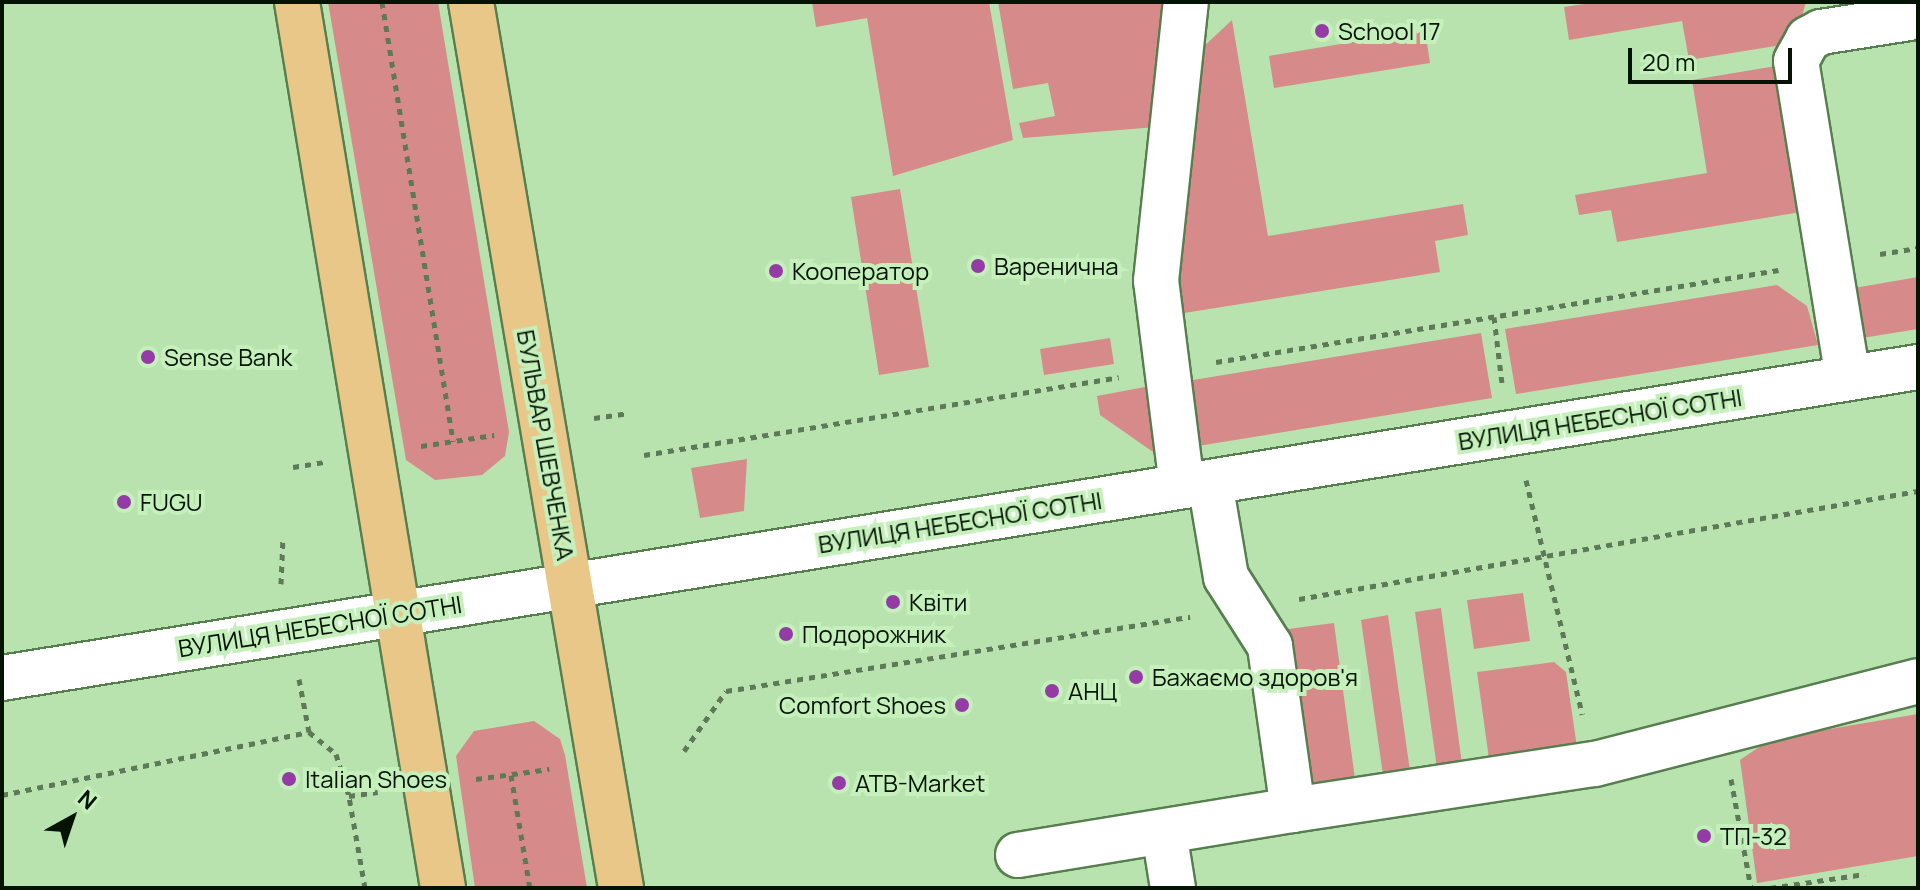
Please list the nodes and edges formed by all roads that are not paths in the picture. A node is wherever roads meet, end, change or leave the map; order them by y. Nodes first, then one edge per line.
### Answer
1 (297, 2) edge
2 (471, 2) edge
3 (1186, 2) edge
4 (1909, 18) dead end
5 (1918, 367) edge
6 (1848, 378) junction
7 (1196, 484) junction
8 (570, 586) junction
9 (399, 614) junction
10 (2, 678) edge
11 (1918, 681) edge
12 (1293, 810) junction
13 (1164, 832) junction
14 (1018, 855) dead end
15 (443, 888) edge
16 (621, 888) edge
17 (1173, 888) edge

1 - 9 main road
2 - 8 main road, БУЛЬВАР ШЕВЧЕНКА
3 - 7 street
4 - 6 street
5 - 6 street, ВУЛИЦЯ НЕБЕСНОЇ СОТНІ
6 - 7 street, ВУЛИЦЯ НЕБЕСНОЇ СОТНІ
7 - 8 street, ВУЛИЦЯ НЕБЕСНОЇ СОТНІ
7 - 12 street
8 - 9 street, ВУЛИЦЯ НЕБЕСНОЇ СОТНІ
8 - 16 main road, БУЛЬВАР ШЕВЧЕНКА
9 - 10 street, ВУЛИЦЯ НЕБЕСНОЇ СОТНІ
9 - 15 main road
11 - 12 street
12 - 13 street
13 - 14 street
13 - 17 street

